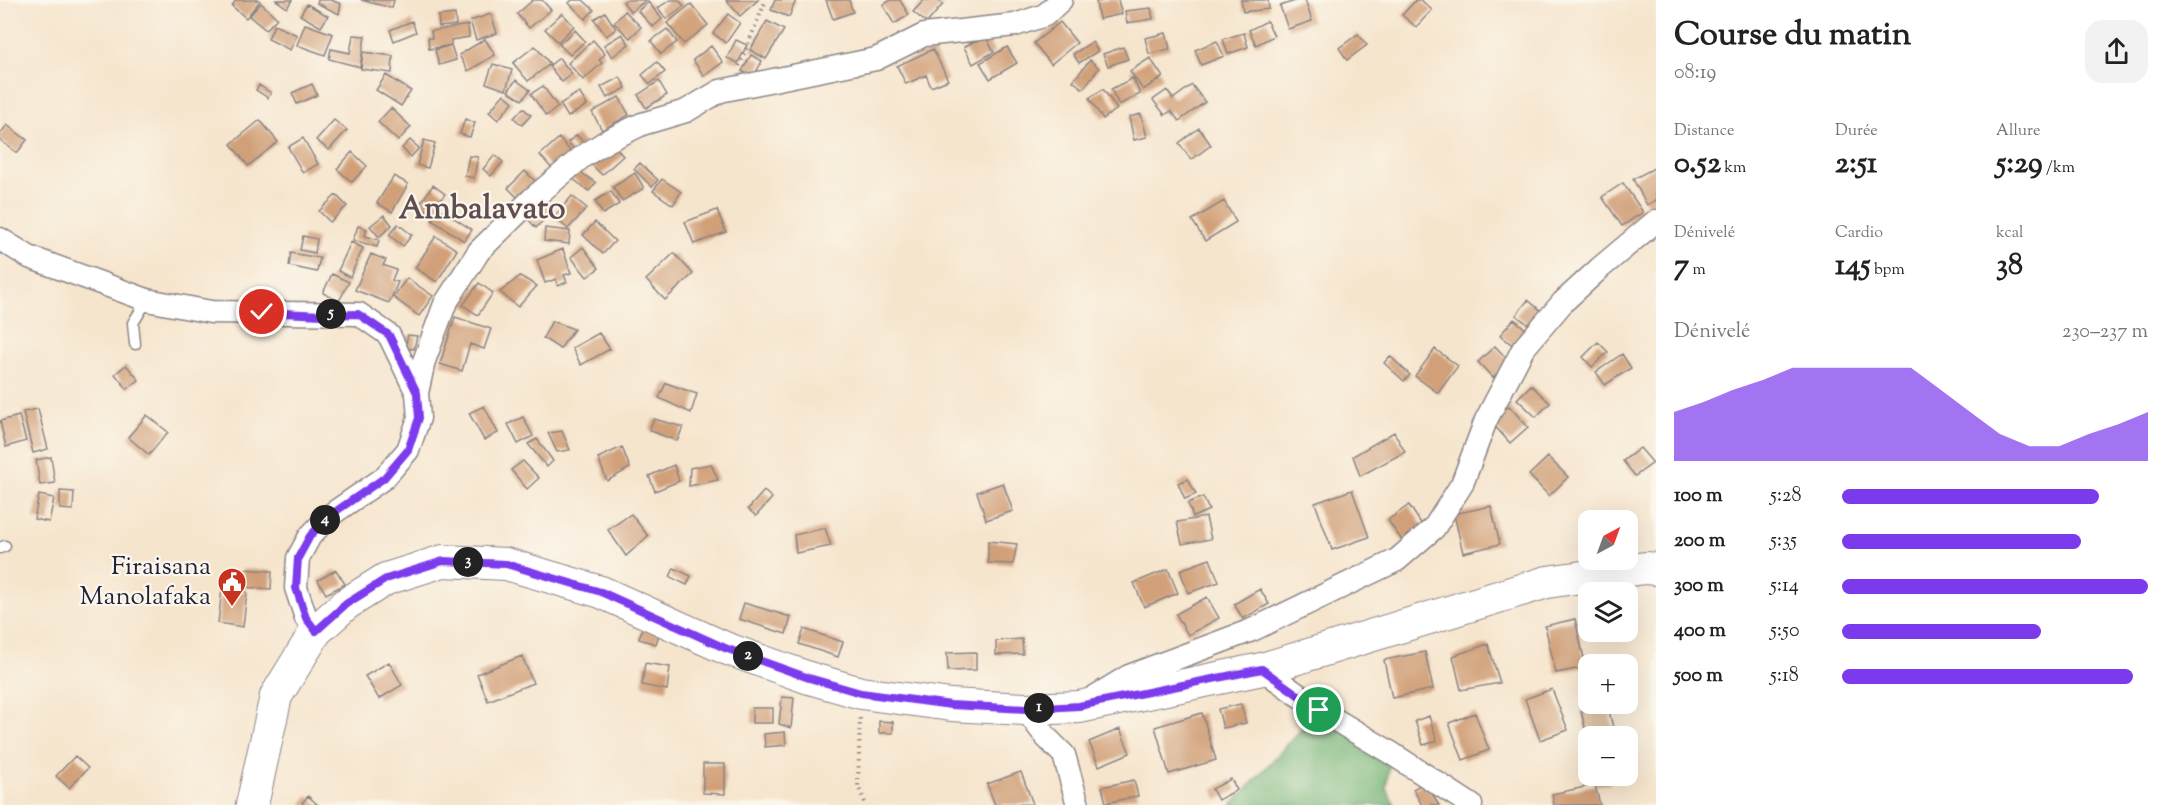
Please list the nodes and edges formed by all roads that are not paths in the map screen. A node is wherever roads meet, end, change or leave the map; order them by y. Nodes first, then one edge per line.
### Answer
1 (1061, 0) edge
2 (1656, 221) edge
3 (0, 239) edge
4 (147, 300) junction
5 (135, 344) dead end
6 (417, 393) junction
7 (1656, 569) edge
8 (316, 631) junction
9 (1262, 669) junction
10 (1079, 706) junction
11 (1026, 709) junction
12 (252, 805) edge
13 (1078, 805) edge
14 (1471, 805) edge

1 - 6 street
2 - 10 street
3 - 4 street
4 - 5 lane
4 - 6 street
6 - 8 street
7 - 9 street
8 - 11 street
8 - 12 street
9 - 10 street
9 - 14 street
10 - 11 street
11 - 13 street

